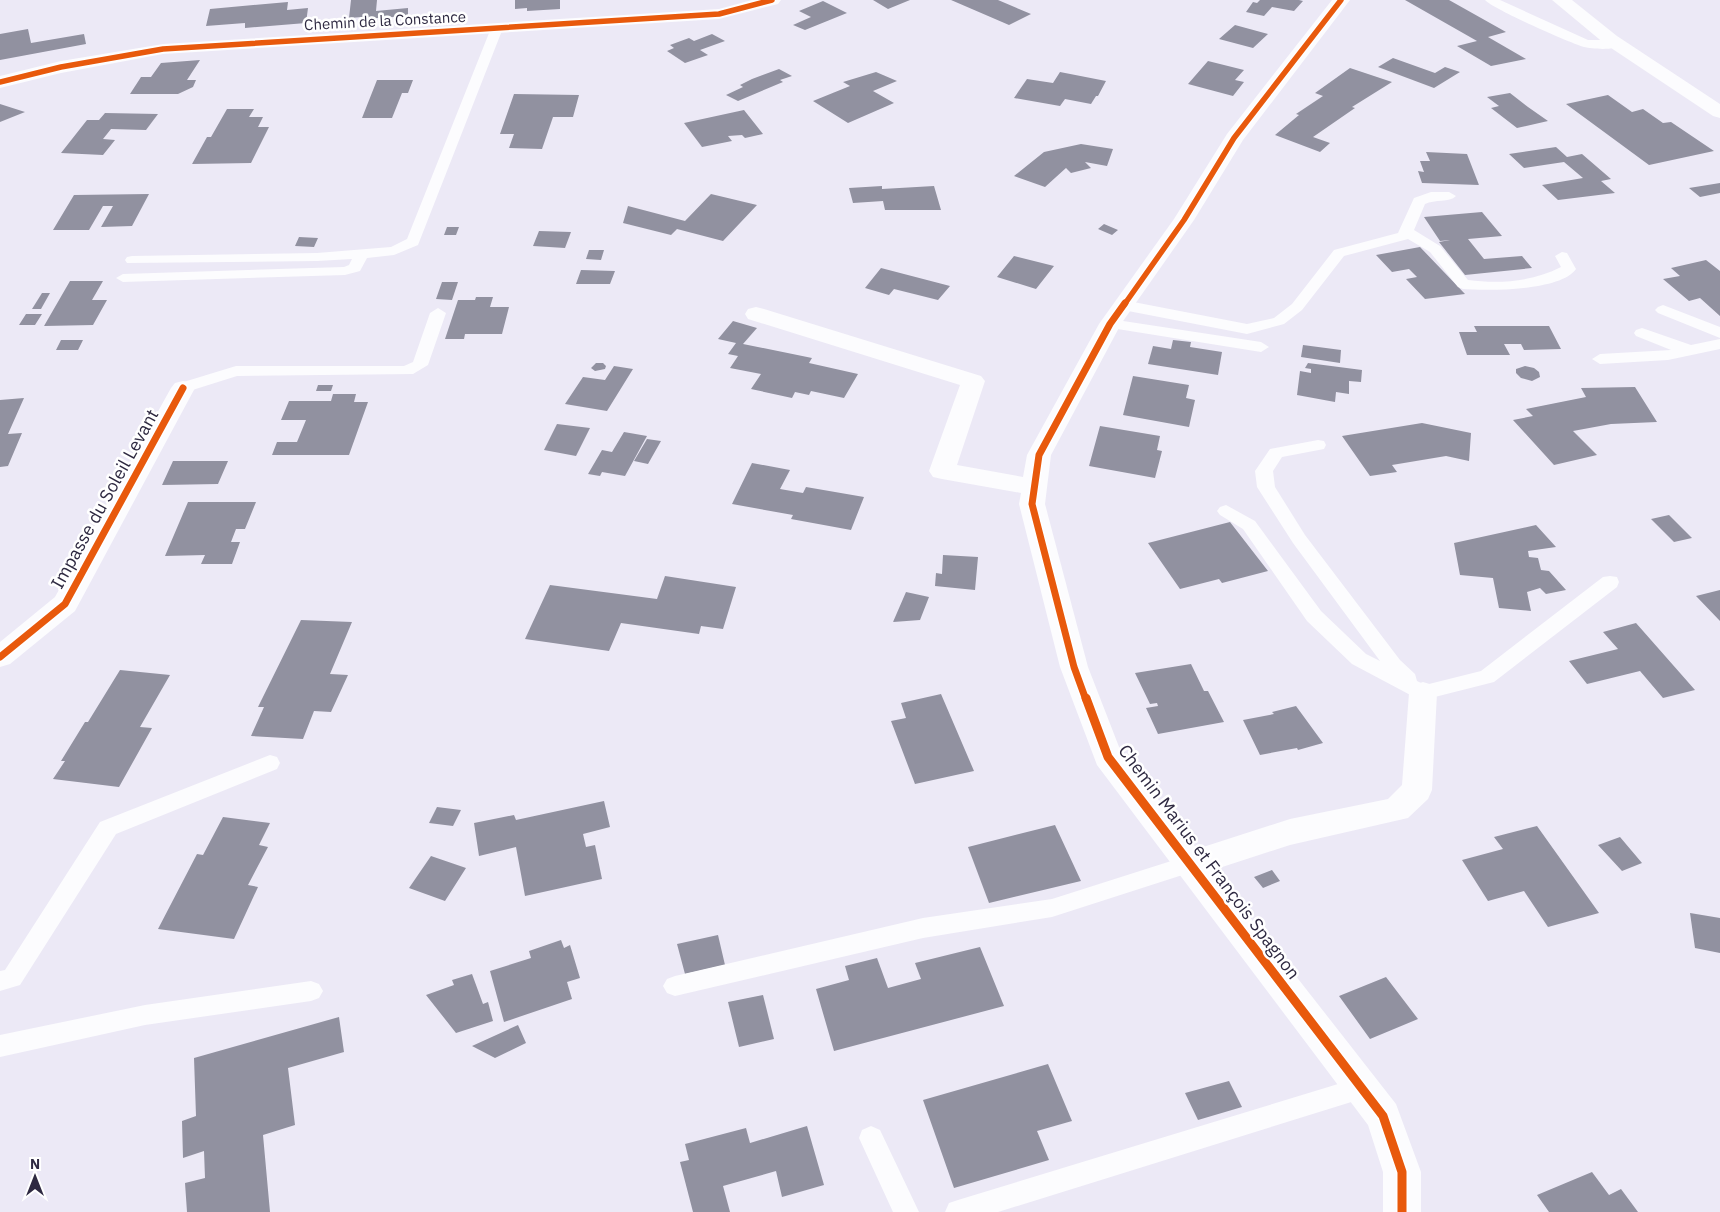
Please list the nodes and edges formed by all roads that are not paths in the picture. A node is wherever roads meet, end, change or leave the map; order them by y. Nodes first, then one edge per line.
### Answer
1 (772, 0) edge
2 (1342, 0) edge
3 (1491, 0) edge
4 (1566, 2) edge
5 (496, 28) junction
6 (1616, 44) junction
7 (0, 82) edge
8 (1720, 112) edge
9 (1449, 196) dead end
10 (1406, 232) junction
11 (361, 254) junction
12 (1562, 256) dead end
13 (132, 260) dead end
14 (123, 278) dead end
15 (1663, 310) dead end
16 (438, 313) dead end
17 (756, 314) dead end
18 (1117, 314) junction
19 (1642, 333) dead end
20 (1720, 333) edge
21 (1720, 344) edge
22 (1262, 347) dead end
23 (1690, 350) junction
24 (1600, 359) dead end
25 (183, 388) joint
26 (1318, 446) dead end
27 (1034, 487) junction
28 (1226, 511) dead end
29 (1610, 582) dead end
30 (0, 657) edge
31 (1423, 693) junction
32 (270, 762) dead end
33 (1190, 864) junction
34 (0, 980) edge
35 (675, 986) dead end
36 (311, 991) dead end
37 (0, 1046) edge
38 (1361, 1088) junction
39 (871, 1138) dead end
40 (906, 1212) edge
41 (958, 1212) edge
42 (1402, 1212) edge

1 - 5 street, Chemin de la Constance
2 - 18 street, Chemin Marius et François Spagnon
3 - 6 lane
4 - 6 street
5 - 7 street, Chemin de la Constance
5 - 11 lane
6 - 8 street
9 - 10 lane
10 - 12 lane
10 - 18 lane
11 - 13 lane
11 - 14 lane
15 - 20 lane
16 - 25 lane
17 - 27 street
18 - 22 lane
18 - 27 street, Chemin Marius et François Spagnon
19 - 23 lane
21 - 23 lane
23 - 24 lane
25 - 30 street, Impasse du Soleil Levant
26 - 31 lane
27 - 33 street, Chemin Marius et François Spagnon
28 - 31 lane
29 - 31 lane
31 - 33 street
32 - 34 lane
33 - 35 lane
33 - 38 street, Chemin Marius et François Spagnon
36 - 37 lane
38 - 41 lane
38 - 42 street, Chemin Marius et François Spagnon
39 - 40 lane

